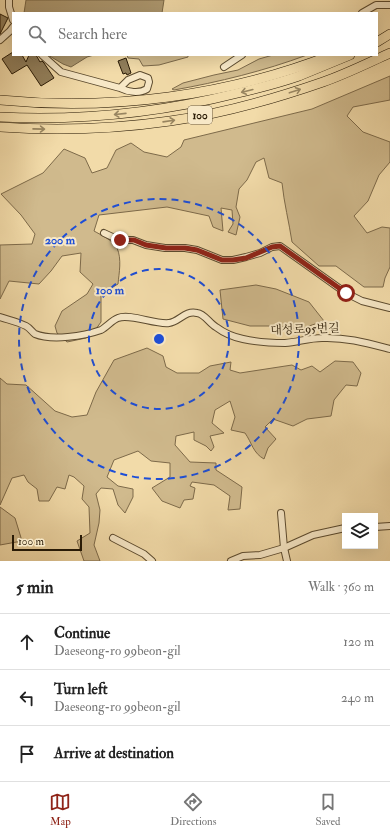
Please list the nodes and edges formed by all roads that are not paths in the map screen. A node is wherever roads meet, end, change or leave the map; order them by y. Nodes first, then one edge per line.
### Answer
1 (9, 0) edge
2 (390, 5) edge
3 (364, 12) edge
4 (12, 17) edge
5 (12, 28) edge
6 (390, 30) edge
7 (390, 34) edge
8 (378, 36) edge
9 (0, 40) edge
10 (378, 41) edge
11 (390, 53) edge
12 (43, 56) edge
13 (240, 56) edge
14 (329, 56) edge
15 (348, 56) edge
16 (224, 67) dead end
17 (120, 88) dead end
18 (0, 100) edge
19 (0, 117) edge
20 (0, 127) edge
21 (104, 233) dead end
22 (390, 308) edge
23 (0, 317) edge
24 (390, 349) edge
25 (281, 513) dead end
26 (390, 526) edge
27 (378, 527) edge
28 (342, 529) edge
29 (113, 538) dead end
30 (284, 548) junction
31 (152, 561) edge
32 (231, 561) edge
33 (287, 561) edge

1 - 4 street
2 - 3 street
5 - 9 street
6 - 8 highway
7 - 10 highway
20 -> 11 highway, 100
12 - 17 street
13 - 16 street
14 - 18 highway, 100
15 -> 19 highway, 100
21 - 22 street
23 - 24 street, 대성로95번길
25 - 30 street
26 - 27 street
28 - 30 street
29 - 31 street
30 - 32 street
30 - 33 street

